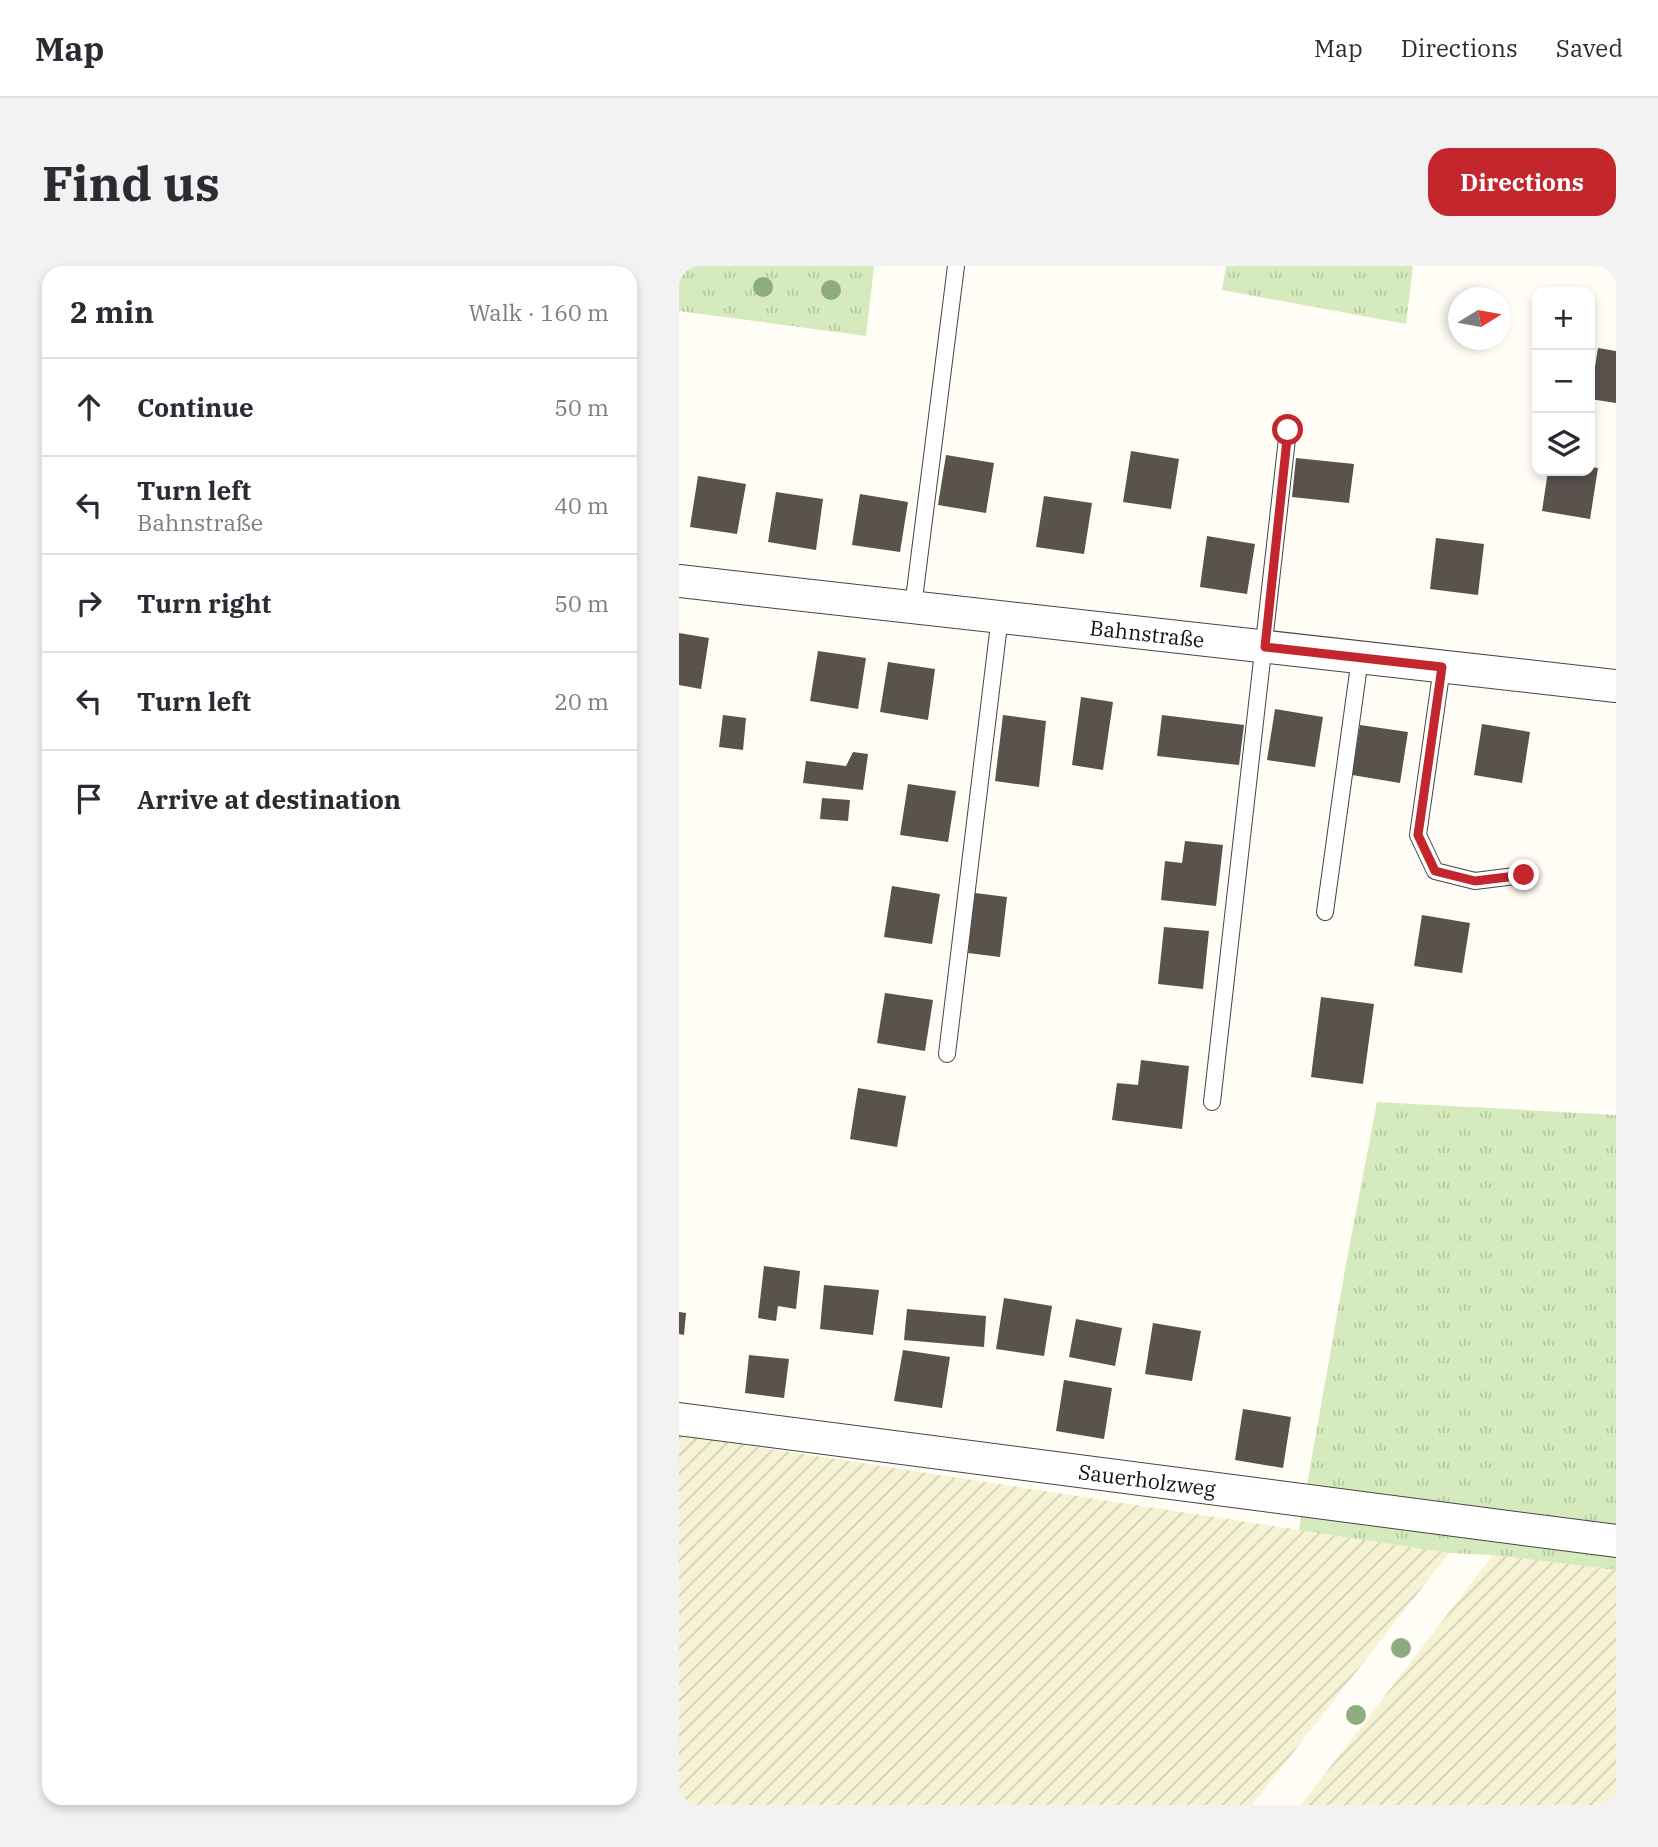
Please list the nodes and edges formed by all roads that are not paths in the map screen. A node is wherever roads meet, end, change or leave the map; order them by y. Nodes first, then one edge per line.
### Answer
1 (956, 266) edge
2 (1288, 430) dead end
3 (679, 581) edge
4 (913, 607) junction
5 (1000, 616) junction
6 (1265, 647) junction
7 (1360, 658) junction
8 (1442, 667) junction
9 (1616, 686) edge
10 (1524, 875) dead end
11 (1325, 912) dead end
12 (947, 1054) dead end
13 (1212, 1102) dead end
14 (679, 1419) edge
15 (1616, 1541) edge

1 - 4 lane
2 - 6 lane
3 - 4 street, Bahnstraße
4 - 5 street, Bahnstraße
5 - 6 street, Bahnstraße
5 - 12 lane
6 - 7 street, Bahnstraße
6 - 13 lane
7 - 8 street, Bahnstraße
7 - 11 lane
8 - 9 street, Bahnstraße
8 - 10 lane
14 - 15 street, Sauerholzweg

